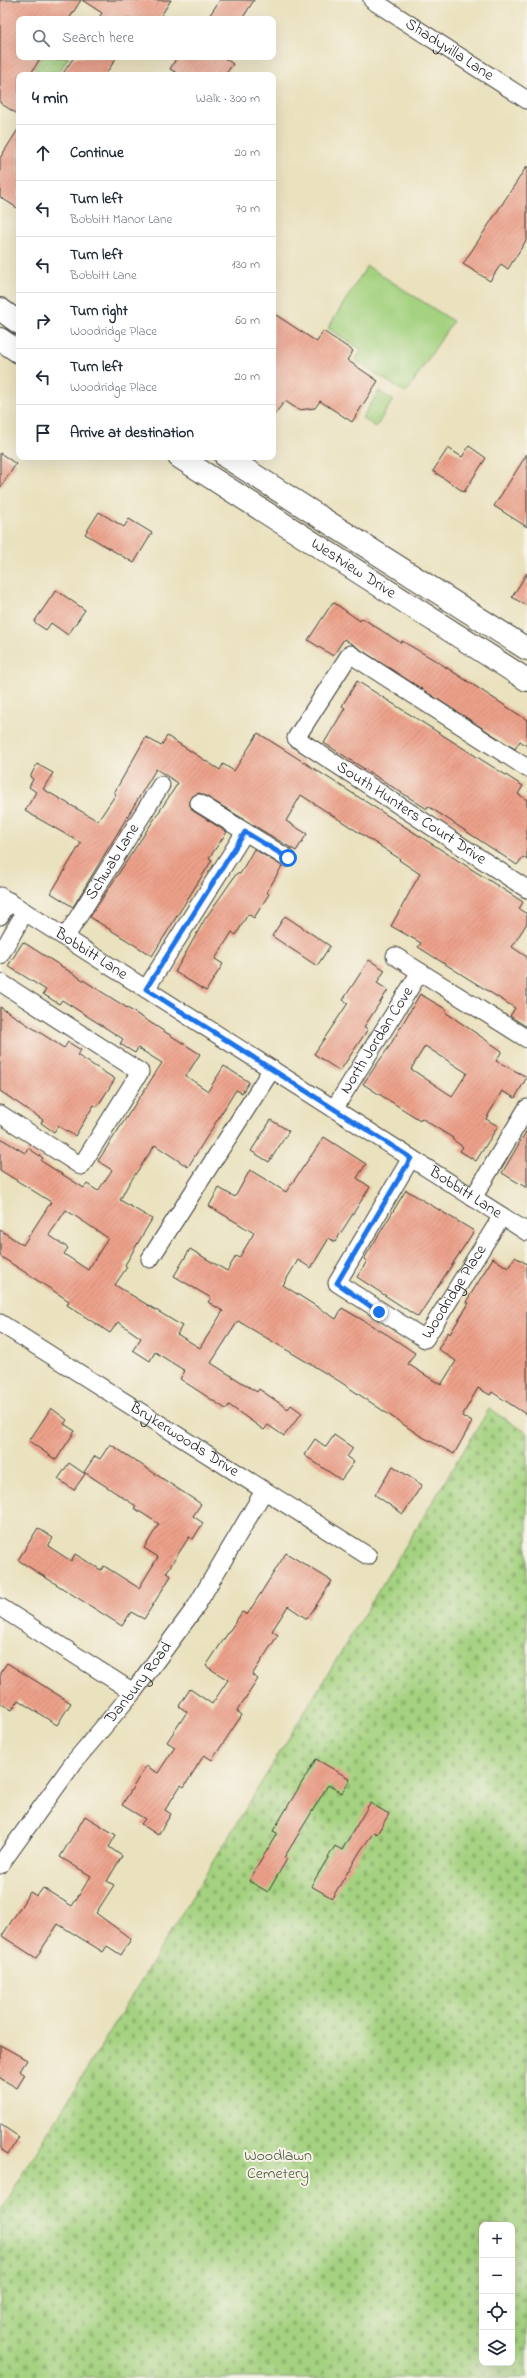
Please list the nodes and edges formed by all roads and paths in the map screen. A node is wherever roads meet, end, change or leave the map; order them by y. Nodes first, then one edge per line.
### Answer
1 (374, 1) edge
2 (527, 100) edge
3 (0, 309) edge
4 (16, 321) edge
5 (0, 339) edge
6 (16, 350) edge
7 (184, 460) edge
8 (230, 460) edge
9 (221, 484) junction
10 (488, 625) junction
11 (526, 646) edge
12 (475, 647) junction
13 (527, 680) edge
14 (527, 768) edge
15 (162, 786) dead end
16 (199, 803) dead end
17 (245, 832) junction
18 (288, 858) dead end
19 (527, 889) edge
20 (4, 899) edge
21 (25, 912) junction
22 (0, 916) edge
23 (65, 938) junction
24 (0, 955) edge
25 (394, 956) dead end
26 (420, 972) junction
27 (0, 982) edge
28 (146, 989) junction
29 (527, 1039) edge
30 (272, 1070) junction
31 (527, 1108) edge
32 (334, 1109) junction
33 (0, 1114) edge
34 (411, 1158) junction
35 (473, 1198) junction
36 (502, 1216) junction
37 (527, 1232) edge
38 (150, 1259) dead end
39 (0, 1323) edge
40 (264, 1491) junction
41 (368, 1556) dead end
42 (0, 1607) edge
43 (133, 1692) junction
44 (0, 1865) edge

1 - 2 street, Shadyvilla Lane
3 - 4 main road
5 - 6 main road
7 - 9 main road, Westview Drive
8 - 9 main road
8 - 10 main road, Westview Drive
9 - 12 main road, Westview Drive
10 - 11 main road, Westview Drive
10 - 12 main road
12 - 13 main road, Westview Drive
14 - 19 street, South Hunters Court Drive
15 - 23 street, Schwab Lane
16 - 17 street
17 - 18 street
17 - 28 street
20 - 21 street, Bobbitt Lane
20 - 22 street
21 - 23 street, Bobbitt Lane
21 - 24 street
23 - 28 street, Bobbitt Lane
25 - 26 street
26 - 29 street
26 - 32 street, North Jordan Cove
27 - 33 street
28 - 30 street, Bobbitt Lane
30 - 32 street, Bobbitt Lane
30 - 38 street
31 - 35 street
32 - 34 street, Bobbitt Lane
34 - 35 street, Bobbitt Lane
34 - 36 street, Woodridge Place
35 - 36 street, Bobbitt Lane
36 - 37 street, Bobbitt Lane
39 - 40 street, Brykerwoods Drive
40 - 41 street, Brykerwoods Drive
40 - 43 street, Danbury Road
42 - 43 street
43 - 44 street, Danbury Road

